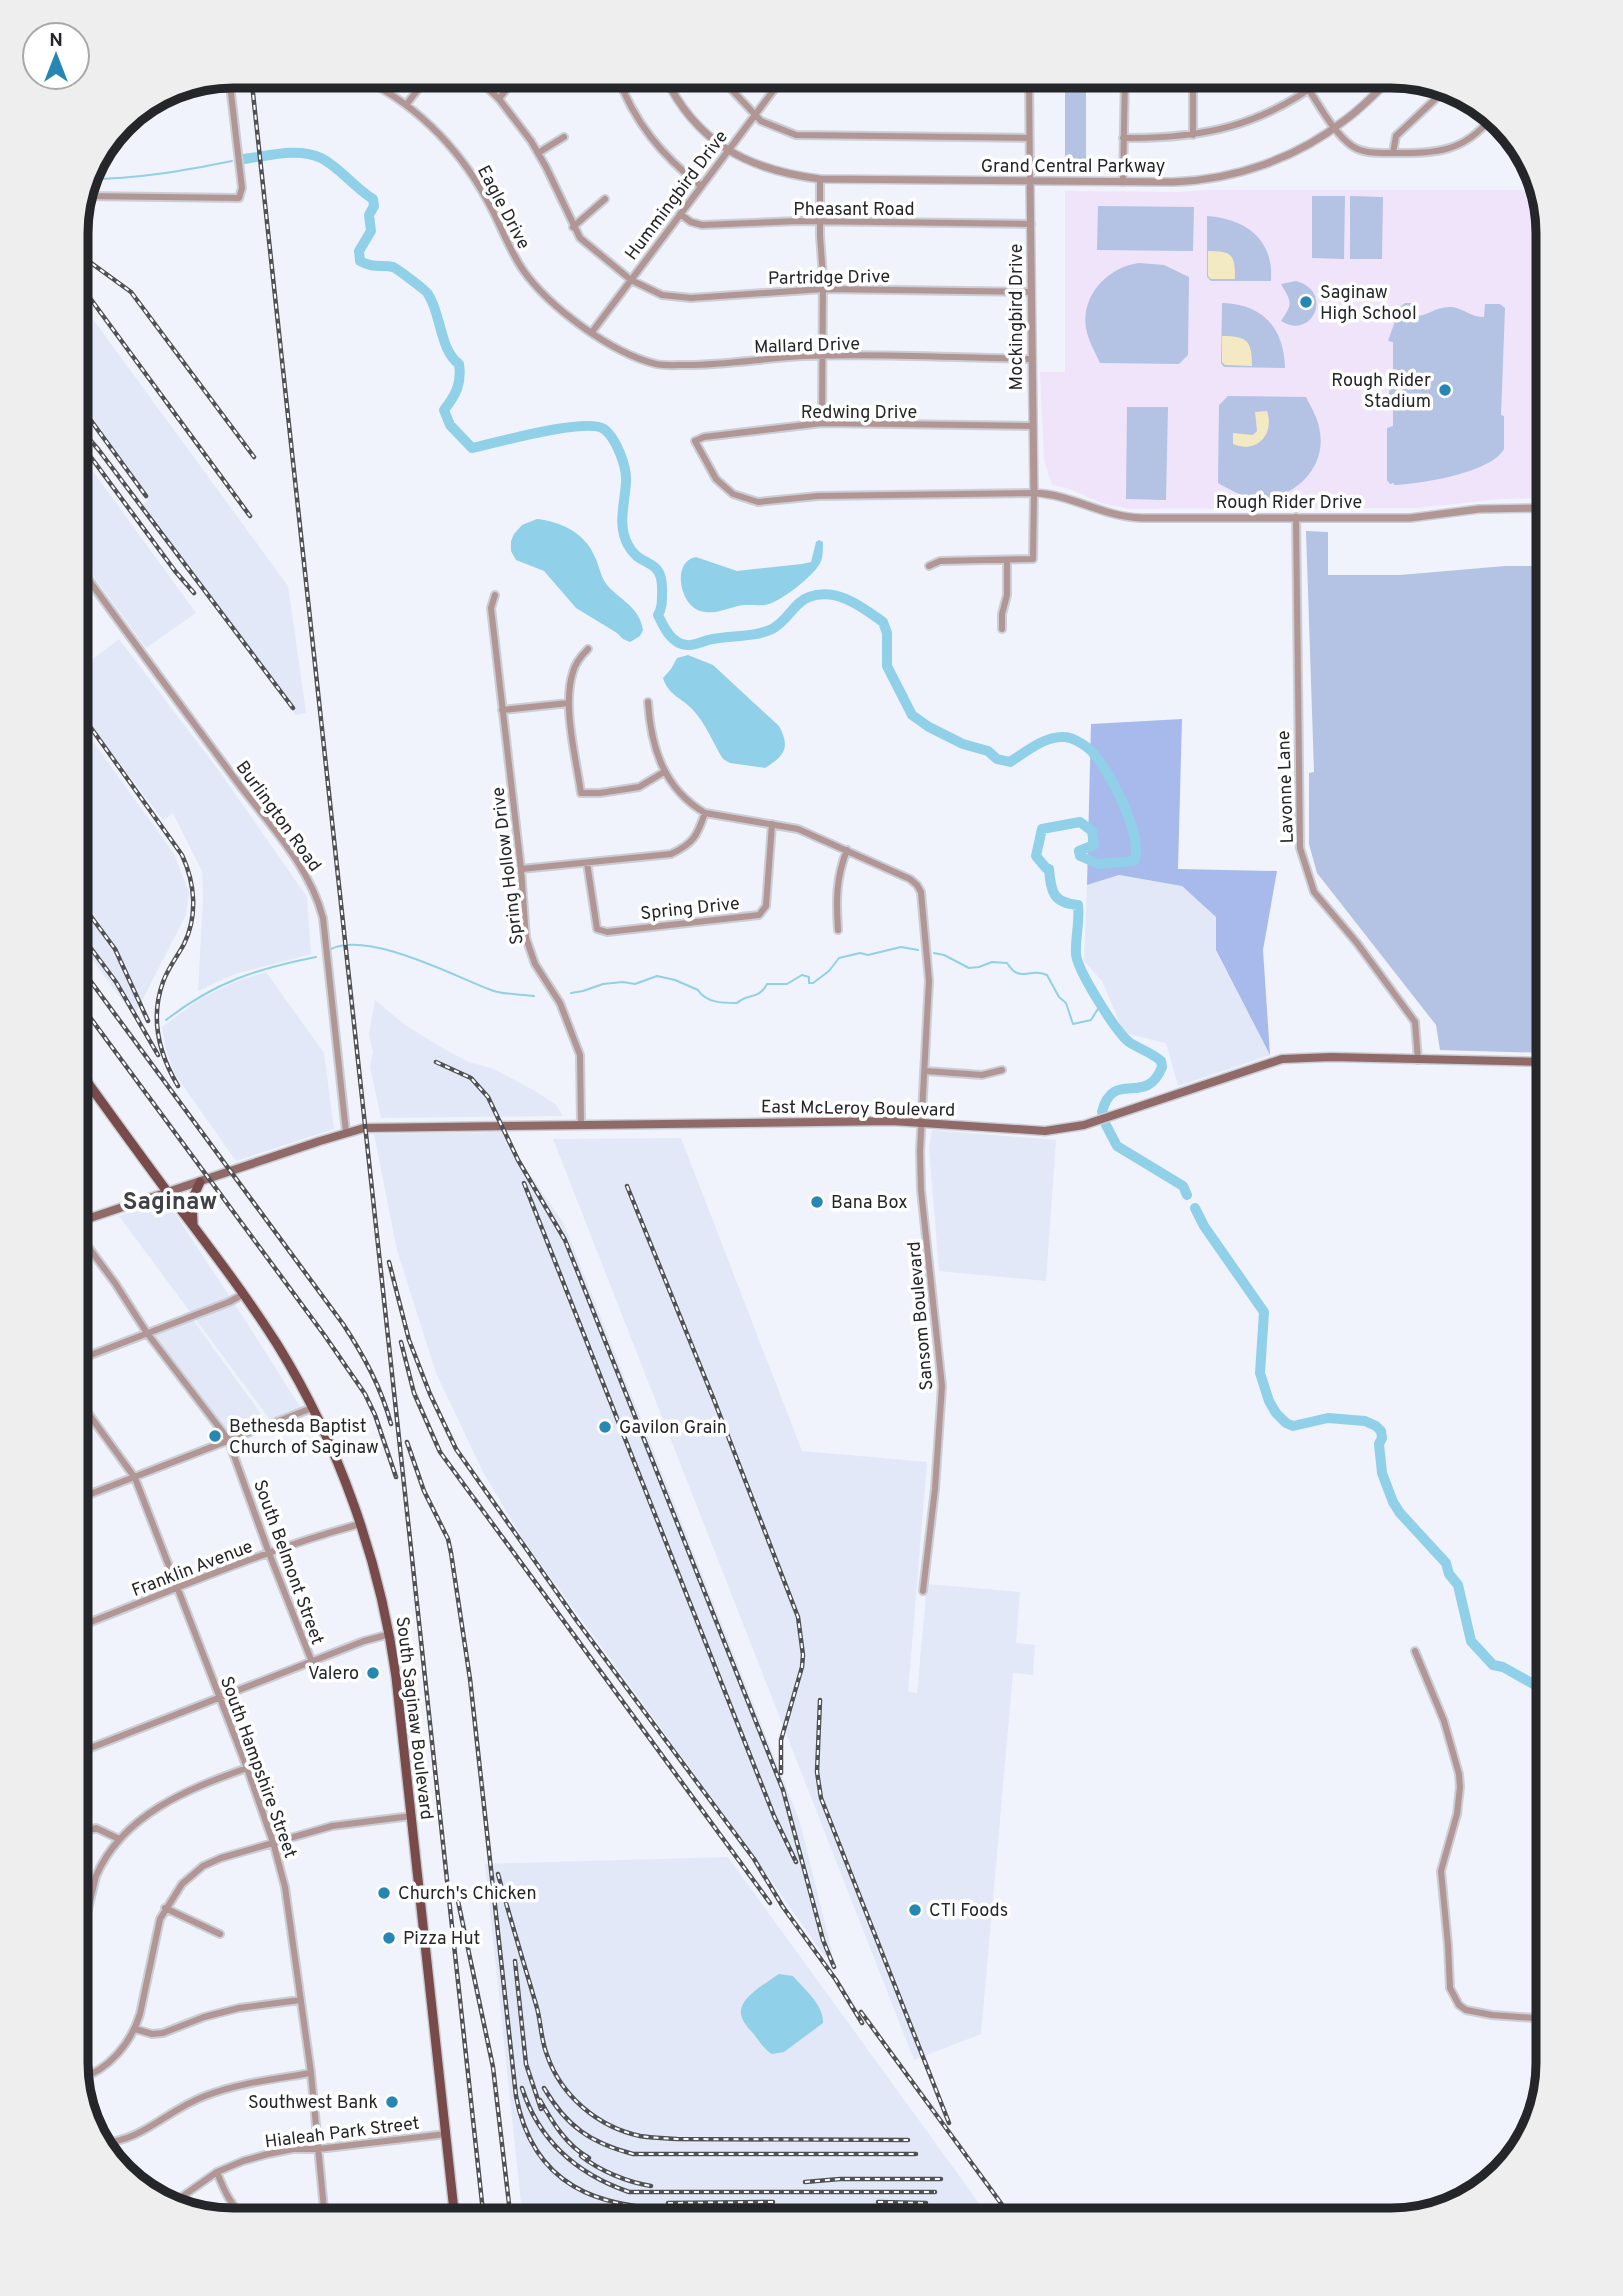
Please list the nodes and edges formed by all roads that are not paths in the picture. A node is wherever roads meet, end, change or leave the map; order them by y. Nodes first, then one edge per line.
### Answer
1 (230, 87) edge
2 (375, 87) edge
3 (420, 87) edge
4 (487, 87) edge
5 (508, 87) edge
6 (622, 87) edge
7 (671, 87) edge
8 (729, 87) edge
9 (775, 87) edge
10 (1029, 88) edge
11 (1125, 88) edge
12 (1193, 88) edge
13 (1312, 88) edge
14 (1380, 88) edge
15 (1309, 90) junction
16 (1439, 96) edge
17 (499, 99) junction
18 (406, 105) junction
19 (754, 115) junction
20 (1486, 123) edge
21 (1335, 128) junction
22 (1193, 135) junction
23 (564, 137) dead end
24 (1029, 138) junction
25 (1123, 138) junction
26 (727, 151) junction
27 (538, 153) junction
28 (1393, 153) junction
29 (820, 179) junction
30 (1030, 181) junction
31 (1123, 182) junction
32 (701, 186) junction
33 (92, 196) edge
34 (605, 199) dead end
35 (680, 214) junction
36 (820, 221) junction
37 (1031, 224) junction
38 (573, 227) junction
39 (631, 280) junction
40 (823, 289) junction
41 (1031, 292) junction
42 (592, 332) junction
43 (822, 356) junction
44 (1032, 359) junction
45 (822, 424) junction
46 (1033, 426) junction
47 (1034, 493) junction
48 (1536, 508) edge
49 (1296, 517) junction
50 (1007, 560) junction
51 (929, 566) dead end
52 (88, 580) edge
53 (90, 583) joint
54 (495, 595) dead end
55 (1002, 629) dead end
56 (587, 649) dead end
57 (648, 702) dead end
58 (569, 703) junction
59 (502, 710) junction
60 (664, 772) junction
61 (705, 813) junction
62 (772, 824) junction
63 (847, 850) junction
64 (587, 863) junction
65 (521, 869) junction
66 (838, 930) dead end
67 (1418, 1060) junction
68 (1536, 1062) edge
69 (1002, 1070) dead end
70 (926, 1071) junction
71 (88, 1082) edge
72 (923, 1122) junction
73 (581, 1124) junction
74 (346, 1132) junction
75 (200, 1182) junction
76 (167, 1192) junction
77 (87, 1219) edge
78 (193, 1225) junction
79 (87, 1246) edge
80 (244, 1294) junction
81 (147, 1333) junction
82 (87, 1356) edge
83 (312, 1408) junction
84 (87, 1412) edge
85 (228, 1439) junction
86 (135, 1478) junction
87 (87, 1495) edge
88 (360, 1524) junction
89 (269, 1553) junction
90 (177, 1588) junction
91 (923, 1591) dead end
92 (87, 1623) edge
93 (390, 1634) junction
94 (1415, 1651) dead end
95 (312, 1662) junction
96 (220, 1698) junction
97 (87, 1743) edge
98 (89, 1749) joint
99 (247, 1768) junction
100 (411, 1816) junction
101 (87, 1831) edge
102 (118, 1839) junction
103 (274, 1842) junction
104 (165, 1908) junction
105 (87, 1912) edge
106 (220, 1934) dead end
107 (300, 2000) junction
108 (1536, 2018) edge
109 (135, 2029) junction
110 (310, 2073) junction
111 (88, 2075) edge
112 (446, 2134) junction
113 (111, 2142) edge
114 (318, 2149) junction
115 (217, 2172) junction
116 (179, 2198) edge
117 (236, 2208) edge
118 (324, 2208) edge
119 (454, 2208) edge

1 - 33 street
2 - 18 street, Eagle Drive
3 - 18 street
4 - 17 street, Partridge Drive
5 - 17 street
6 - 32 street
7 - 26 street, Grand Central Parkway
8 - 19 street
9 - 19 street, Hummingbird Drive
10 - 24 street, Mockingbird Drive
11 - 25 street
12 - 22 street
13 - 15 street
14 - 21 street, Grand Central Parkway
15 - 21 street
15 - 22 street
16 - 28 street
17 - 27 street, Partridge Drive
18 - 42 street, Eagle Drive
19 - 24 street
19 - 26 street, Hummingbird Drive
20 - 28 street
21 - 28 street
21 - 31 street, Grand Central Parkway
22 - 25 street
23 - 27 street
24 - 30 street, Mockingbird Drive
25 - 31 street
26 - 29 street, Grand Central Parkway
26 - 32 street, Hummingbird Drive
27 - 38 street, Partridge Drive
29 - 30 street, Grand Central Parkway
29 - 36 street
30 - 31 street, Grand Central Parkway
30 - 37 street, Mockingbird Drive
32 - 35 street, Hummingbird Drive
34 - 38 street
35 - 36 street, Pheasant Road
35 - 39 street, Hummingbird Drive
36 - 37 street, Pheasant Road
36 - 40 street
37 - 41 street, Mockingbird Drive
38 - 39 street, Partridge Drive
39 - 40 street, Partridge Drive
39 - 42 street, Hummingbird Drive
40 - 41 street, Partridge Drive
40 - 43 street
41 - 44 street, Mockingbird Drive
42 - 43 street, Mallard Drive
43 - 44 street, Mallard Drive
43 - 45 street
44 - 46 street, Mockingbird Drive
45 - 46 street, Redwing Drive
45 - 47 street, Redwing Drive
46 - 47 street, Mockingbird Drive
47 - 49 street, Rough Rider Drive
47 - 50 street, Mockingbird Drive
48 - 49 street, Rough Rider Drive
49 - 67 street, Lavonne Lane
50 - 51 street
50 - 55 street
52 - 53 street, Burlington Road
53 - 74 street, Burlington Road
54 - 59 street, Spring Hollow Drive
56 - 58 street
57 - 60 street
58 - 59 street
58 - 60 street
59 - 65 street, Spring Hollow Drive
60 - 61 street
61 - 62 street, Sansom Boulevard
61 - 64 street
62 - 63 street, Sansom Boulevard
62 - 64 street, Spring Drive
63 - 66 street
63 - 70 street, Sansom Boulevard
64 - 65 street
65 - 73 street, Spring Hollow Drive
67 - 68 main road, East McLeroy Boulevard
67 - 72 main road, East McLeroy Boulevard
69 - 70 street
70 - 72 street, Sansom Boulevard
71 - 76 main road, South Saginaw Boulevard
72 - 73 main road, East McLeroy Boulevard
72 - 91 street, Sansom Boulevard
73 - 74 main road, East McLeroy Boulevard
74 - 75 main road, East McLeroy Boulevard
75 - 76 main road, East McLeroy Boulevard
75 - 78 main road
76 - 77 main road, East McLeroy Boulevard
76 - 78 main road, South Saginaw Boulevard
78 - 80 main road, South Saginaw Boulevard
79 - 81 street, South Belmont Street
80 - 81 street
80 - 83 main road, South Saginaw Boulevard
81 - 82 street
81 - 85 street, South Belmont Street
83 - 85 street
83 - 88 main road, South Saginaw Boulevard
84 - 86 street, South Hampshire Street
85 - 86 street
85 - 89 street, South Belmont Street
86 - 87 street
86 - 90 street, South Hampshire Street
88 - 89 street, Franklin Avenue
88 - 93 main road, South Saginaw Boulevard
89 - 90 street, Franklin Avenue
89 - 95 street, South Belmont Street
90 - 92 street, Franklin Avenue
90 - 96 street, South Hampshire Street
93 - 95 street
93 - 100 main road, South Saginaw Boulevard
94 - 108 street
95 - 96 street
96 - 98 street
96 - 99 street, South Hampshire Street
97 - 98 street
99 - 102 street
99 - 103 street, South Hampshire Street
100 - 103 street
100 - 112 main road, South Saginaw Boulevard
101 - 102 street
102 - 105 street
103 - 104 street
103 - 107 street, South Hampshire Street
104 - 106 street
104 - 109 street
107 - 109 street
107 - 110 street, South Hampshire Street
109 - 111 street
110 - 113 street
110 - 114 street, South Hampshire Street
112 - 114 street, Hialeah Park Street
112 - 119 main road, South Saginaw Boulevard
114 - 115 street, Hialeah Park Street
114 - 118 street, South Hampshire Street
115 - 116 street, Hialeah Park Street
115 - 117 street

